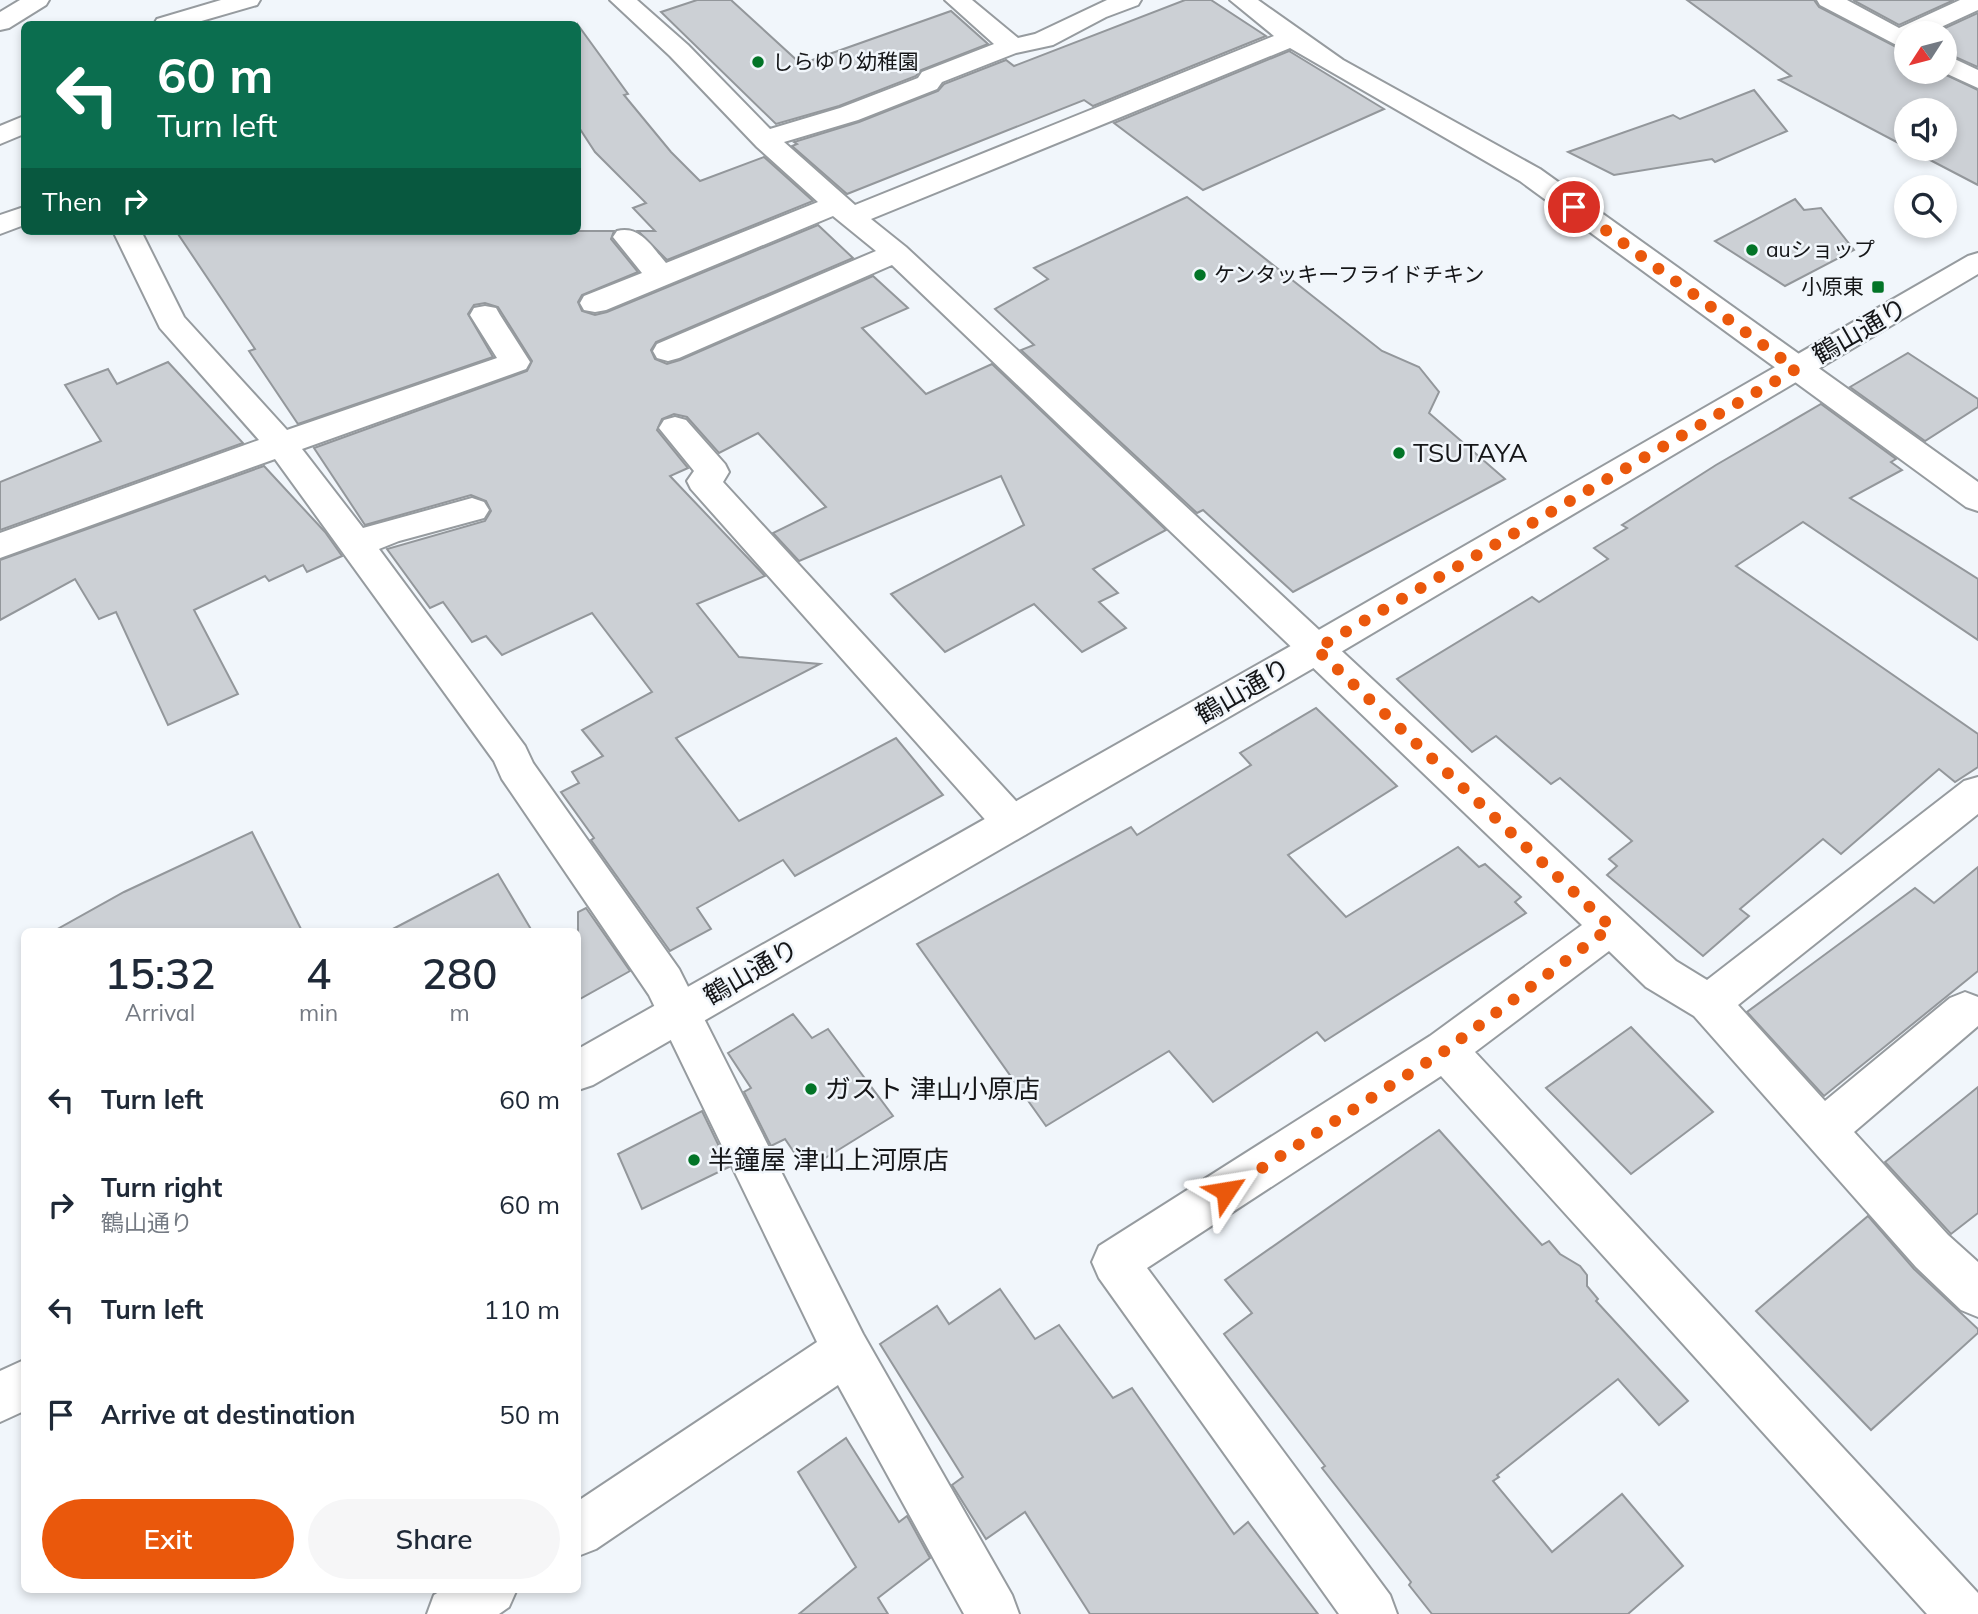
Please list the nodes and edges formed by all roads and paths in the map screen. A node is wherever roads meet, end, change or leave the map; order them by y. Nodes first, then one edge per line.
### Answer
1 (37, 0) edge
2 (175, 0) edge
3 (248, 0) edge
4 (622, 0) edge
5 (957, 0) edge
6 (1129, 0) edge
7 (1242, 0) edge
8 (1829, 0) edge
9 (1978, 1) edge
10 (152, 21) edge
11 (176, 21) edge
12 (1937, 21) edge
13 (0, 23) edge
14 (1894, 32) edge
15 (1292, 38) junction
16 (1012, 46) junction
17 (1957, 69) edge
18 (1978, 80) edge
19 (21, 126) edge
20 (0, 136) edge
21 (766, 139) junction
22 (843, 211) junction
23 (21, 216) edge
24 (0, 225) edge
25 (129, 235) edge
26 (627, 237) dead end
27 (896, 253) junction
28 (1978, 262) edge
29 (661, 276) junction
30 (595, 303) dead end
31 (485, 315) dead end
32 (668, 351) dead end
33 (1796, 369) junction
34 (675, 428) dead end
35 (280, 443) junction
36 (1978, 499) edge
37 (472, 510) dead end
38 (357, 544) junction
39 (0, 545) edge
40 (1316, 649) junction
41 (1977, 795) edge
42 (1012, 823) junction
43 (1611, 927) junction
44 (1709, 1003) junction
45 (680, 1012) junction
46 (1965, 1012) dead end
47 (1446, 1050) junction
48 (581, 1068) edge
49 (1823, 1130) junction
50 (1978, 1294) edge
51 (846, 1351) junction
52 (21, 1386) edge
53 (0, 1398) edge
54 (581, 1529) edge
55 (485, 1593) edge
56 (453, 1614) edge
57 (993, 1614) edge
58 (1371, 1614) edge
59 (1962, 1614) edge

1 - 13 street
2 - 10 street
3 - 11 street
4 - 21 street
5 - 16 street
6 - 16 street
7 - 15 street
8 - 14 street
9 - 12 street
15 - 22 street
15 - 33 street
16 - 21 street
17 - 18 street
19 - 20 street
21 - 22 street
22 - 27 street
22 - 29 street
23 - 24 street
25 - 35 street
26 - 29 street
27 - 32 street
27 - 40 street
28 - 33 street, 鶴山通り
29 - 30 street
31 - 35 street
33 - 36 street
33 - 40 street, 鶴山通り
34 - 42 street
35 - 38 street
35 - 39 street
37 - 38 street
38 - 45 street
40 - 42 street, 鶴山通り
40 - 43 street
41 - 44 street
42 - 45 street, 鶴山通り
43 - 44 street
43 - 47 street
44 - 49 street
45 - 48 street, 鶴山通り
45 - 51 street
46 - 49 street
47 - 58 street
47 - 59 street
49 - 50 street
51 - 54 street
51 - 57 street
52 - 53 street
55 - 56 street

